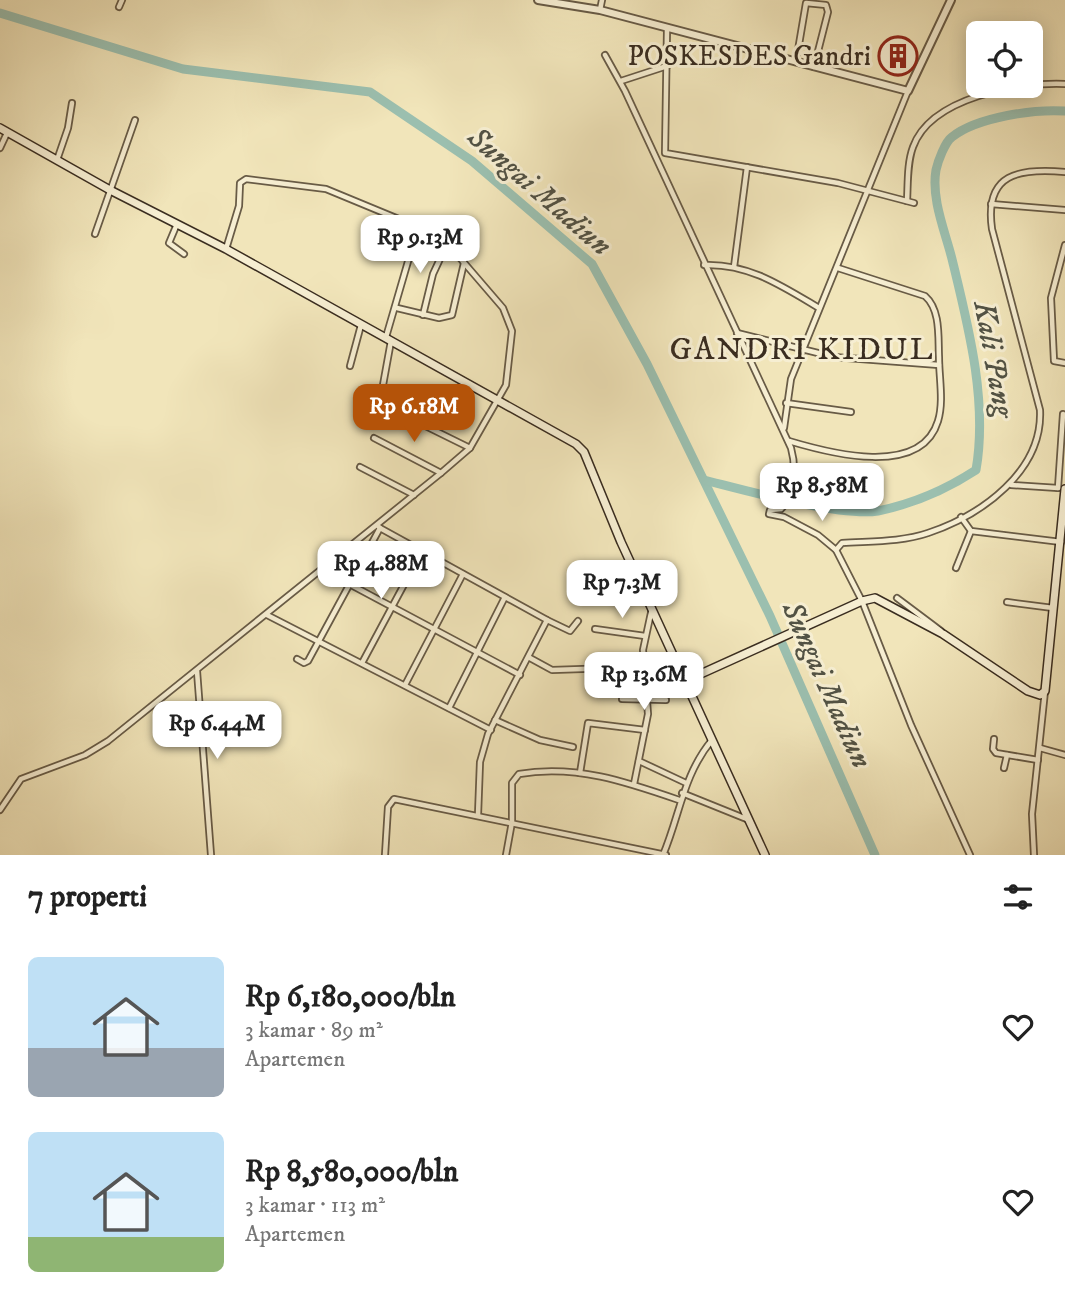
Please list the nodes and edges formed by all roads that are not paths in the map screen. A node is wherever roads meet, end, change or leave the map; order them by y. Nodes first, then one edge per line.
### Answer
1 (122, 0) edge
2 (538, 0) edge
3 (601, 0) edge
4 (951, 0) edge
5 (119, 7) dead end
6 (600, 10) junction
7 (667, 30) junction
8 (605, 55) dead end
9 (796, 63) junction
10 (667, 66) junction
11 (814, 68) junction
12 (621, 81) junction
13 (1065, 84) edge
14 (908, 91) junction
15 (72, 103) dead end
16 (135, 120) dead end
17 (4, 130) edge
18 (0, 148) edge
19 (56, 160) junction
20 (747, 167) junction
21 (1065, 172) edge
22 (110, 190) junction
23 (867, 191) junction
24 (907, 201) junction
25 (914, 203) dead end
26 (991, 204) junction
27 (1065, 210) edge
28 (177, 223) junction
29 (418, 227) junction
30 (95, 234) dead end
31 (1065, 245) edge
32 (446, 246) junction
33 (226, 249) junction
34 (184, 254) dead end
35 (464, 262) junction
36 (704, 265) junction
37 (734, 267) junction
38 (838, 268) junction
39 (397, 307) junction
40 (819, 308) junction
41 (423, 315) junction
42 (361, 324) junction
43 (737, 333) junction
44 (389, 339) junction
45 (802, 350) junction
46 (1065, 363) edge
47 (939, 365) junction
48 (350, 366) dead end
49 (383, 385) dead end
50 (496, 402) junction
51 (786, 403) junction
52 (391, 409) dead end
53 (850, 412) dead end
54 (1063, 414) edge
55 (1064, 423) edge
56 (784, 429) junction
57 (374, 438) dead end
58 (788, 441) junction
59 (470, 448) junction
60 (360, 467) dead end
61 (441, 473) junction
62 (1010, 485) junction
63 (1063, 489) edge
64 (414, 495) junction
65 (961, 517) junction
66 (379, 526) junction
67 (971, 531) junction
68 (1061, 542) junction
69 (836, 550) junction
70 (422, 551) junction
71 (956, 568) dead end
72 (323, 570) junction
73 (463, 574) junction
74 (350, 584) junction
75 (505, 597) junction
76 (897, 598) dead end
77 (862, 601) junction
78 (1007, 602) dead end
79 (652, 607) junction
80 (391, 608) junction
81 (1053, 608) junction
82 (267, 615) junction
83 (547, 620) junction
84 (578, 621) dead end
85 (595, 629) dead end
86 (435, 630) junction
87 (943, 634) junction
88 (645, 636) junction
89 (319, 641) junction
90 (477, 652) junction
91 (530, 658) junction
92 (297, 660) dead end
93 (362, 663) junction
94 (643, 667) junction
95 (197, 670) junction
96 (520, 675) junction
97 (685, 681) junction
98 (405, 685) junction
99 (1045, 691) junction
100 (1035, 695) junction
101 (622, 699) dead end
102 (648, 699) junction
103 (666, 700) dead end
104 (1043, 707) junction
105 (449, 708) junction
106 (495, 720) junction
107 (491, 730) junction
108 (645, 730) junction
109 (994, 739) dead end
110 (712, 740) junction
111 (573, 747) dead end
112 (1040, 748) junction
113 (1007, 755) junction
114 (1065, 755) edge
115 (1038, 760) junction
116 (639, 761) junction
117 (1004, 768) dead end
118 (579, 773) junction
119 (686, 783) junction
120 (634, 784) junction
121 (682, 793) junction
122 (679, 800) junction
123 (0, 810) edge
124 (478, 815) junction
125 (750, 821) junction
126 (512, 822) junction
127 (385, 854) edge
128 (211, 855) edge
129 (392, 855) edge
130 (506, 855) edge
131 (664, 855) edge
132 (765, 855) edge
133 (971, 855) edge
134 (1034, 855) edge

1 - 5 street
2 - 6 street
3 - 6 street
4 - 14 street
6 - 7 street
7 - 9 street
7 - 10 street
8 - 12 street
9 - 11 street
9 - 11 street
10 - 12 street
10 - 20 street
11 - 14 street
12 - 36 street
13 - 24 street
14 - 23 street
15 - 19 street
16 - 22 street
17 - 18 street
17 - 19 main road
19 - 22 main road
20 - 23 street
20 - 37 street
21 - 26 street
22 - 28 main road
22 - 30 street
23 - 24 street
23 - 38 street
24 - 25 street
26 - 27 street
26 - 62 street
28 - 33 main road
28 - 34 street
29 - 32 street
29 - 33 street
29 - 39 street
31 - 46 street
32 - 35 street
32 - 41 street
33 - 42 main road
35 - 41 street
35 - 50 street
36 - 37 street
36 - 43 street
37 - 40 street
38 - 40 street
38 - 47 street
39 - 41 street
39 - 44 street
40 - 45 street
42 - 44 main road
42 - 48 street
43 - 45 street
43 - 56 street
44 - 49 street
44 - 50 main road
45 - 47 street
45 - 51 street
47 - 58 street
50 - 59 street
50 - 79 main road
51 - 53 street
51 - 56 street
52 - 59 street
54 - 55 street
55 - 63 street
56 - 58 street
57 - 61 street
58 - 69 street
59 - 61 street
60 - 64 street
61 - 64 street
62 - 63 street
62 - 65 street
63 - 68 main road
64 - 66 street
65 - 67 street
65 - 69 street
66 - 70 street
66 - 72 street
66 - 74 street
67 - 68 street
67 - 71 street
68 - 81 main road
69 - 77 street
70 - 73 street
70 - 80 street
72 - 74 street
72 - 82 street
73 - 75 street
73 - 86 street
74 - 80 street
74 - 89 street
75 - 83 street
75 - 90 street
76 - 87 street
77 - 87 main road
77 - 97 main road
77 - 133 street
78 - 81 street
79 - 88 street
79 - 97 main road
80 - 86 street
80 - 93 street
81 - 99 main road
82 - 89 street
82 - 95 street
83 - 84 street
83 - 91 street
85 - 88 street
86 - 90 street
86 - 98 street
87 - 100 main road
88 - 94 street
89 - 92 street
89 - 93 street
90 - 96 street
90 - 105 street
91 - 94 street
91 - 96 street
93 - 98 street
94 - 102 street
95 - 123 street
95 - 128 street
96 - 106 street
97 - 110 main road
98 - 105 street
99 - 100 main road
99 - 104 street
100 - 104 street
101 - 102 street
102 - 103 street
102 - 108 street
104 - 112 street
105 - 107 street
106 - 107 street
106 - 111 street
107 - 124 street
108 - 116 street
108 - 118 street
109 - 113 street
110 - 119 street
110 - 125 main road
112 - 114 street
112 - 115 street
113 - 115 street
113 - 117 street
115 - 134 street
116 - 119 street
116 - 120 street
118 - 120 street
118 - 126 street
119 - 121 street
120 - 122 street
121 - 122 street
121 - 125 street
122 - 131 street
124 - 126 street
124 - 127 street
125 - 132 main road
126 - 130 street
126 - 131 street
127 - 129 street

